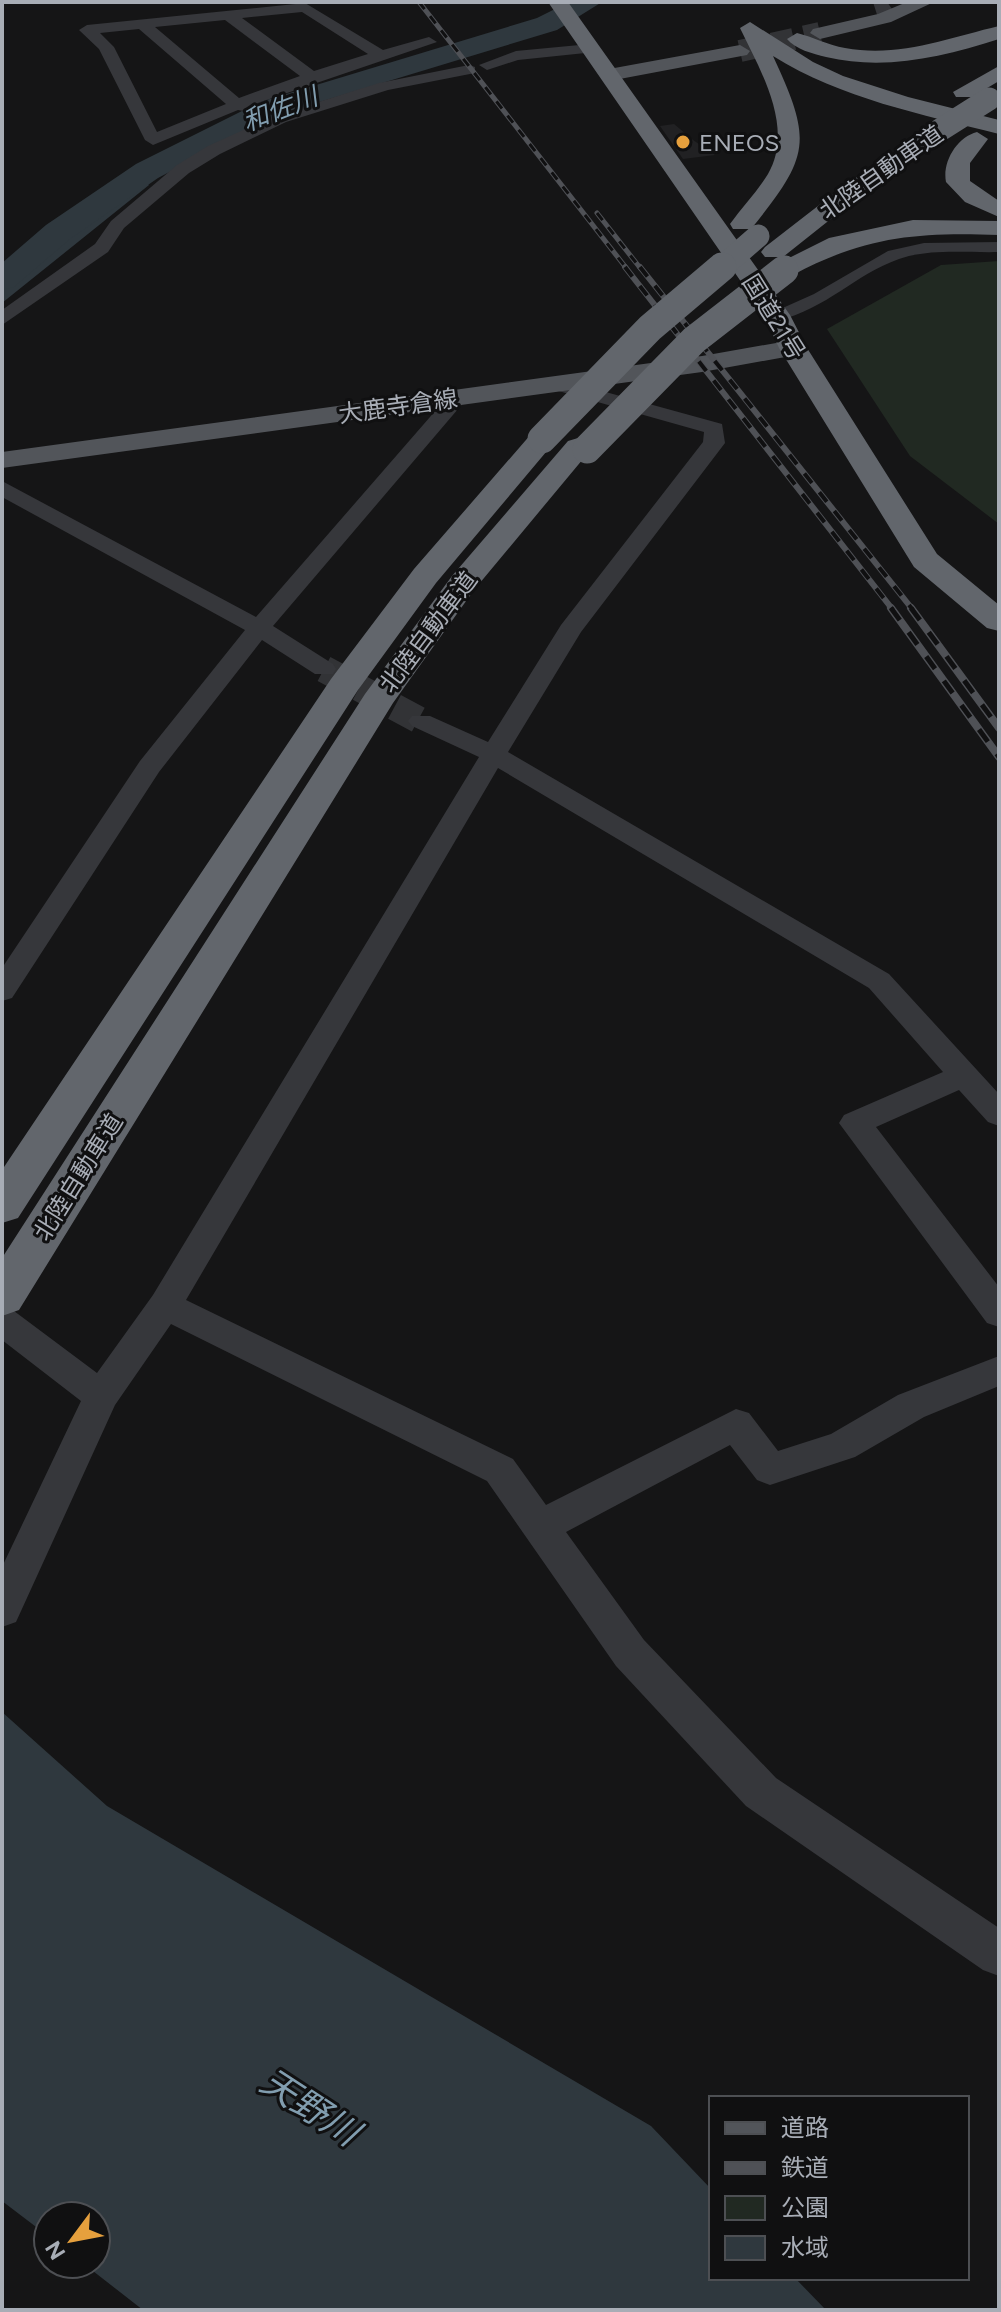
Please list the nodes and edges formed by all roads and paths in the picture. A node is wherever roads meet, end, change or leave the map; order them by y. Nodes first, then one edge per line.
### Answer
1 (144, 2) edge
2 (739, 2) edge
3 (924, 2) edge
4 (304, 4) edge
5 (227, 8) edge
6 (563, 9) edge
7 (882, 10) edge
8 (142, 24) junction
9 (750, 28) junction
10 (999, 32) edge
11 (820, 33) tunnel mouth
12 (429, 42) dead end
13 (590, 49) junction
14 (740, 51) tunnel mouth
15 (379, 54) junction
16 (487, 65) dead end
17 (469, 70) dead end
18 (999, 72) edge
19 (609, 75) junction
20 (312, 77) junction
21 (236, 104) junction
22 (997, 108) edge
23 (275, 117) junction
24 (999, 127) edge
25 (999, 210) edge
26 (999, 228) edge
27 (764, 246) junction
28 (999, 247) edge
29 (777, 315) junction
30 (2, 319) edge
31 (793, 348) junction
32 (556, 385) junction
33 (457, 398) junction
34 (569, 445) junction
35 (2, 460) edge
36 (2, 488) edge
37 (999, 621) edge
38 (259, 628) junction
39 (324, 669) tunnel mouth
40 (421, 721) tunnel mouth
41 (493, 754) junction
42 (2, 991) edge
43 (964, 1075) junction
44 (999, 1114) edge
45 (2, 1206) edge
46 (3, 1303) edge
47 (165, 1305) junction
48 (999, 1313) edge
49 (999, 1371) edge
50 (101, 1396) junction
51 (540, 1527) junction
52 (3, 1607) edge
53 (999, 1954) edge

1 - 8 street
2 - 9 highway
3 - 7 main road
4 - 5 street
4 - 15 street
5 - 8 street
5 - 20 street
6 - 13 highway, 国道21号
7 - 11 main road
8 - 21 street
8 - 21 street
9 - 24 highway
9 - 27 highway
10 - 22 highway
12 - 15 street
13 - 16 street
13 - 19 highway, 国道21号
14 - 19 main road
15 - 20 street
17 - 23 street
18 - 27 highway, 北陸自動車道
19 - 29 highway, 国道21号
20 - 21 street
21 - 23 street
22 - 25 highway
22 - 27 highway, 北陸自動車道, bridge
23 - 30 street
26 - 27 highway
27 - 34 highway, bridge
27 - 34 highway, 北陸自動車道, bridge
28 - 29 street
29 - 31 highway, 国道21号
31 - 32 main road, 大鹿寺倉線
31 - 37 highway, 国道21号
32 - 33 main road, 大鹿寺倉線
32 - 41 street
33 - 35 main road, 大鹿寺倉線
33 - 38 street
34 - 45 highway, 北陸自動車道
34 - 46 highway, 北陸自動車道
36 - 38 street
38 - 39 street
38 - 42 street
40 - 41 street
41 - 43 street
41 - 47 street
43 - 44 street
43 - 48 street
46 - 50 street
47 - 50 street
47 - 51 street
49 - 51 street
50 - 52 street
51 - 53 street

